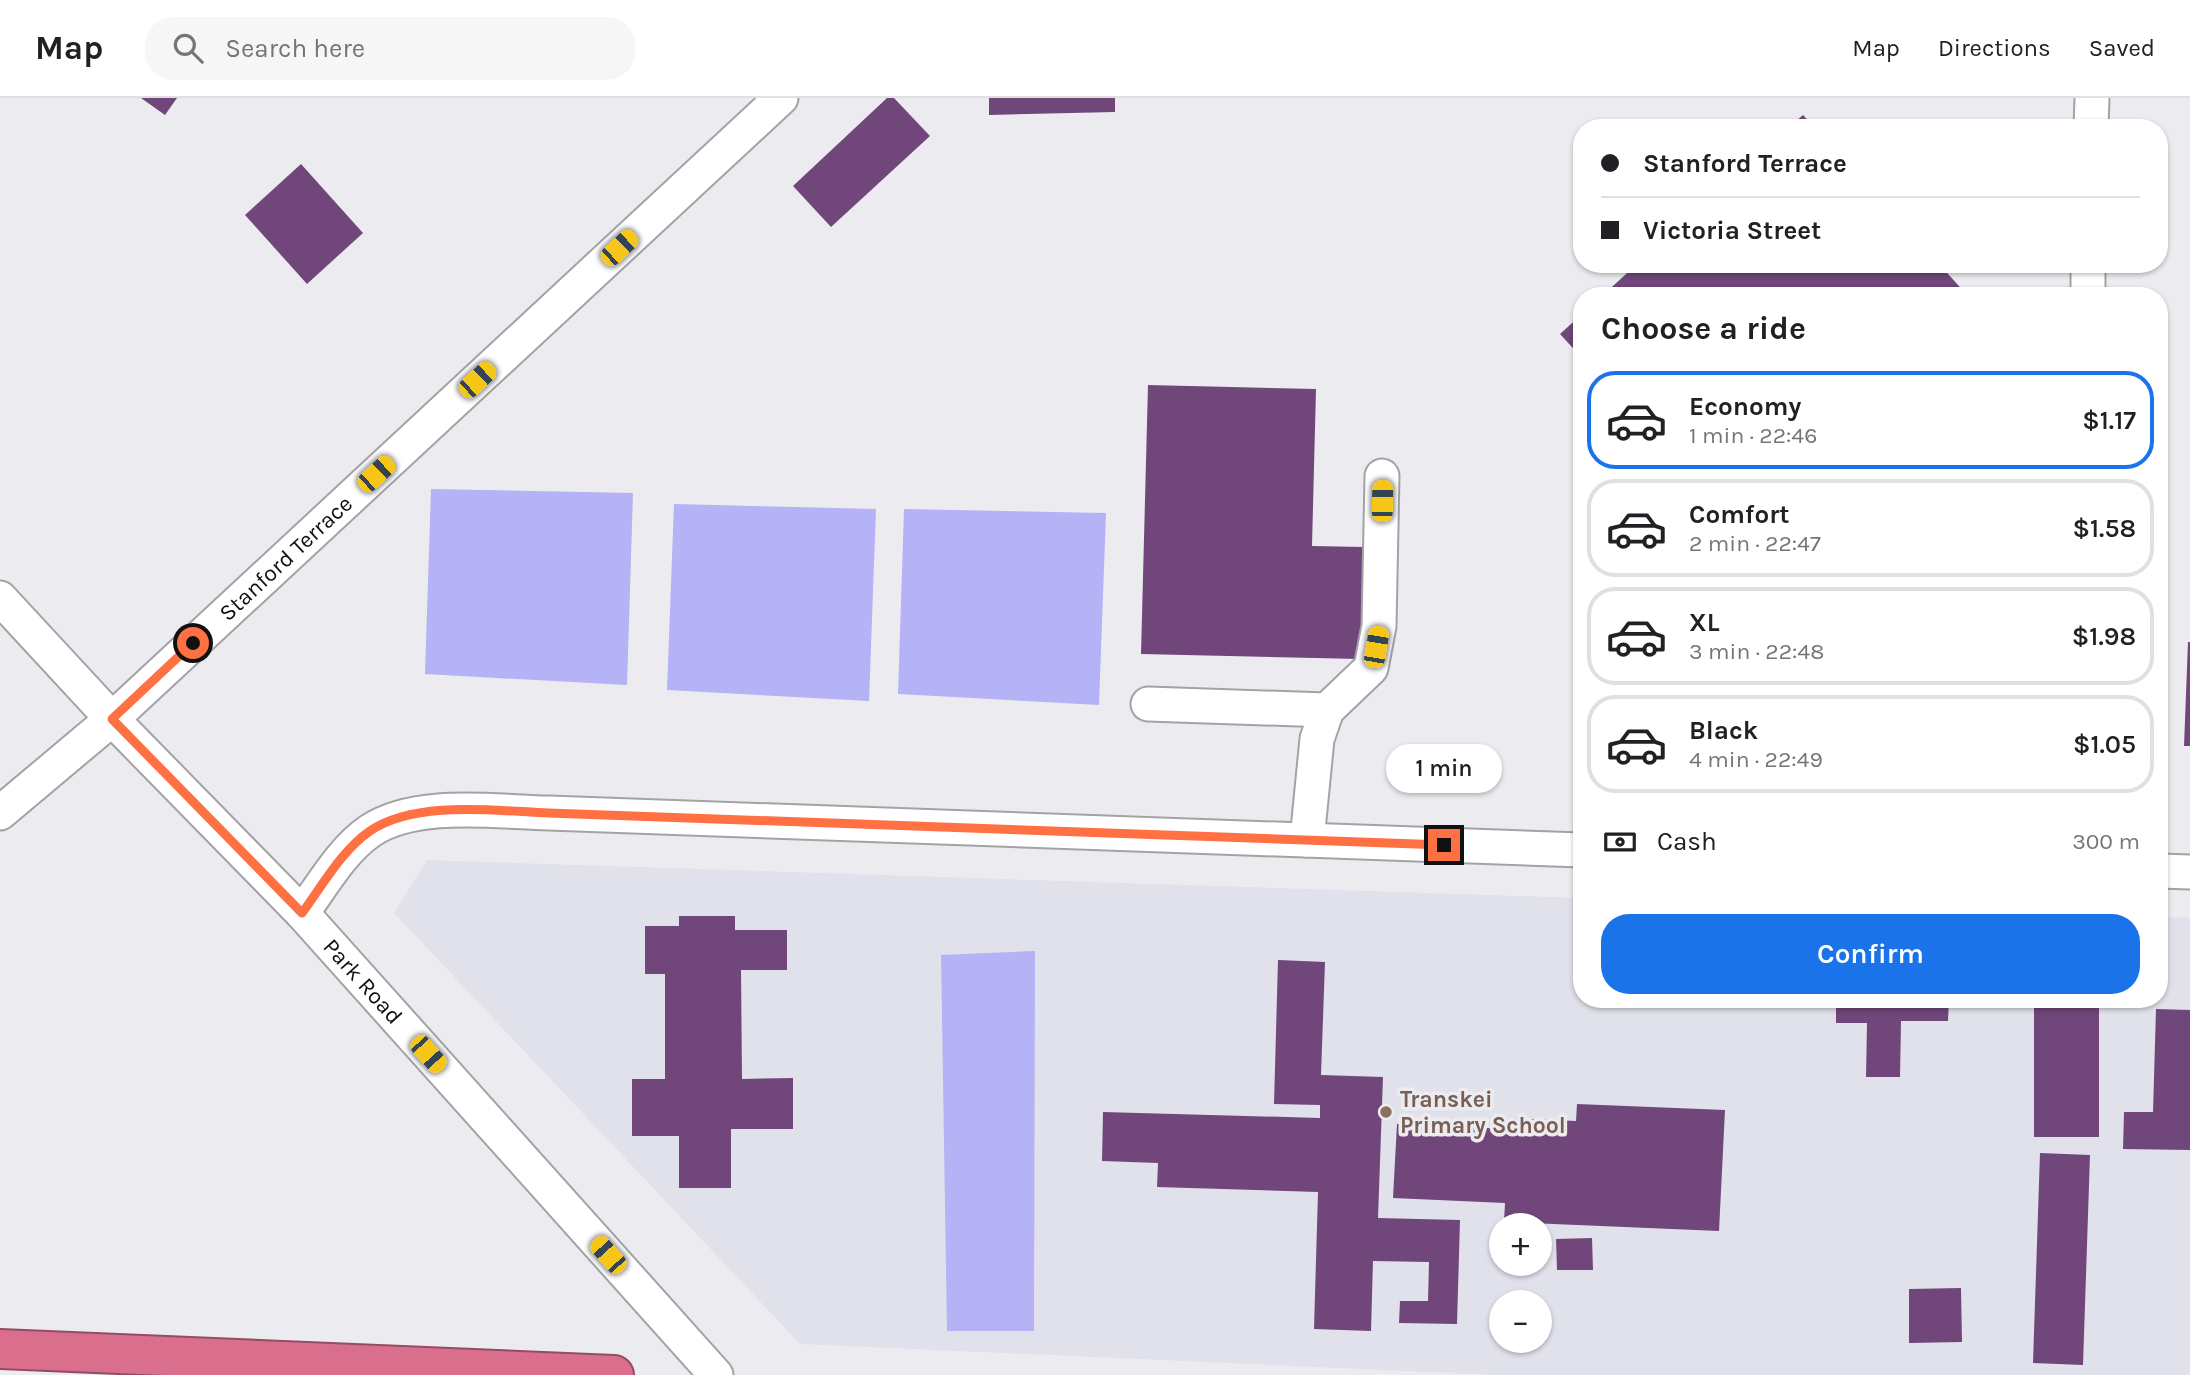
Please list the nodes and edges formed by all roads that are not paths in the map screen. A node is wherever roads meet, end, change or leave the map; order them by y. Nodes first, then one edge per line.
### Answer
1 (781, 98) edge
2 (2092, 98) edge
3 (2091, 119) edge
4 (1382, 477) dead end
5 (0, 598) edge
6 (1148, 704) dead end
7 (1327, 710) junction
8 (112, 719) junction
9 (0, 813) edge
10 (1307, 840) junction
11 (1573, 850) edge
12 (2168, 871) edge
13 (2190, 872) edge
14 (302, 913) junction
15 (0, 1349) edge
16 (614, 1375) edge
17 (716, 1375) edge

1 - 8 street, Stanford Terrace
2 - 3 street
4 - 7 street
5 - 8 street, Park Road
6 - 7 street
7 - 10 street
8 - 9 street, Stanford Terrace
8 - 14 street, Park Road
10 - 11 street
10 - 14 street
12 - 13 street
14 - 17 street, Park Road
15 - 16 highway

